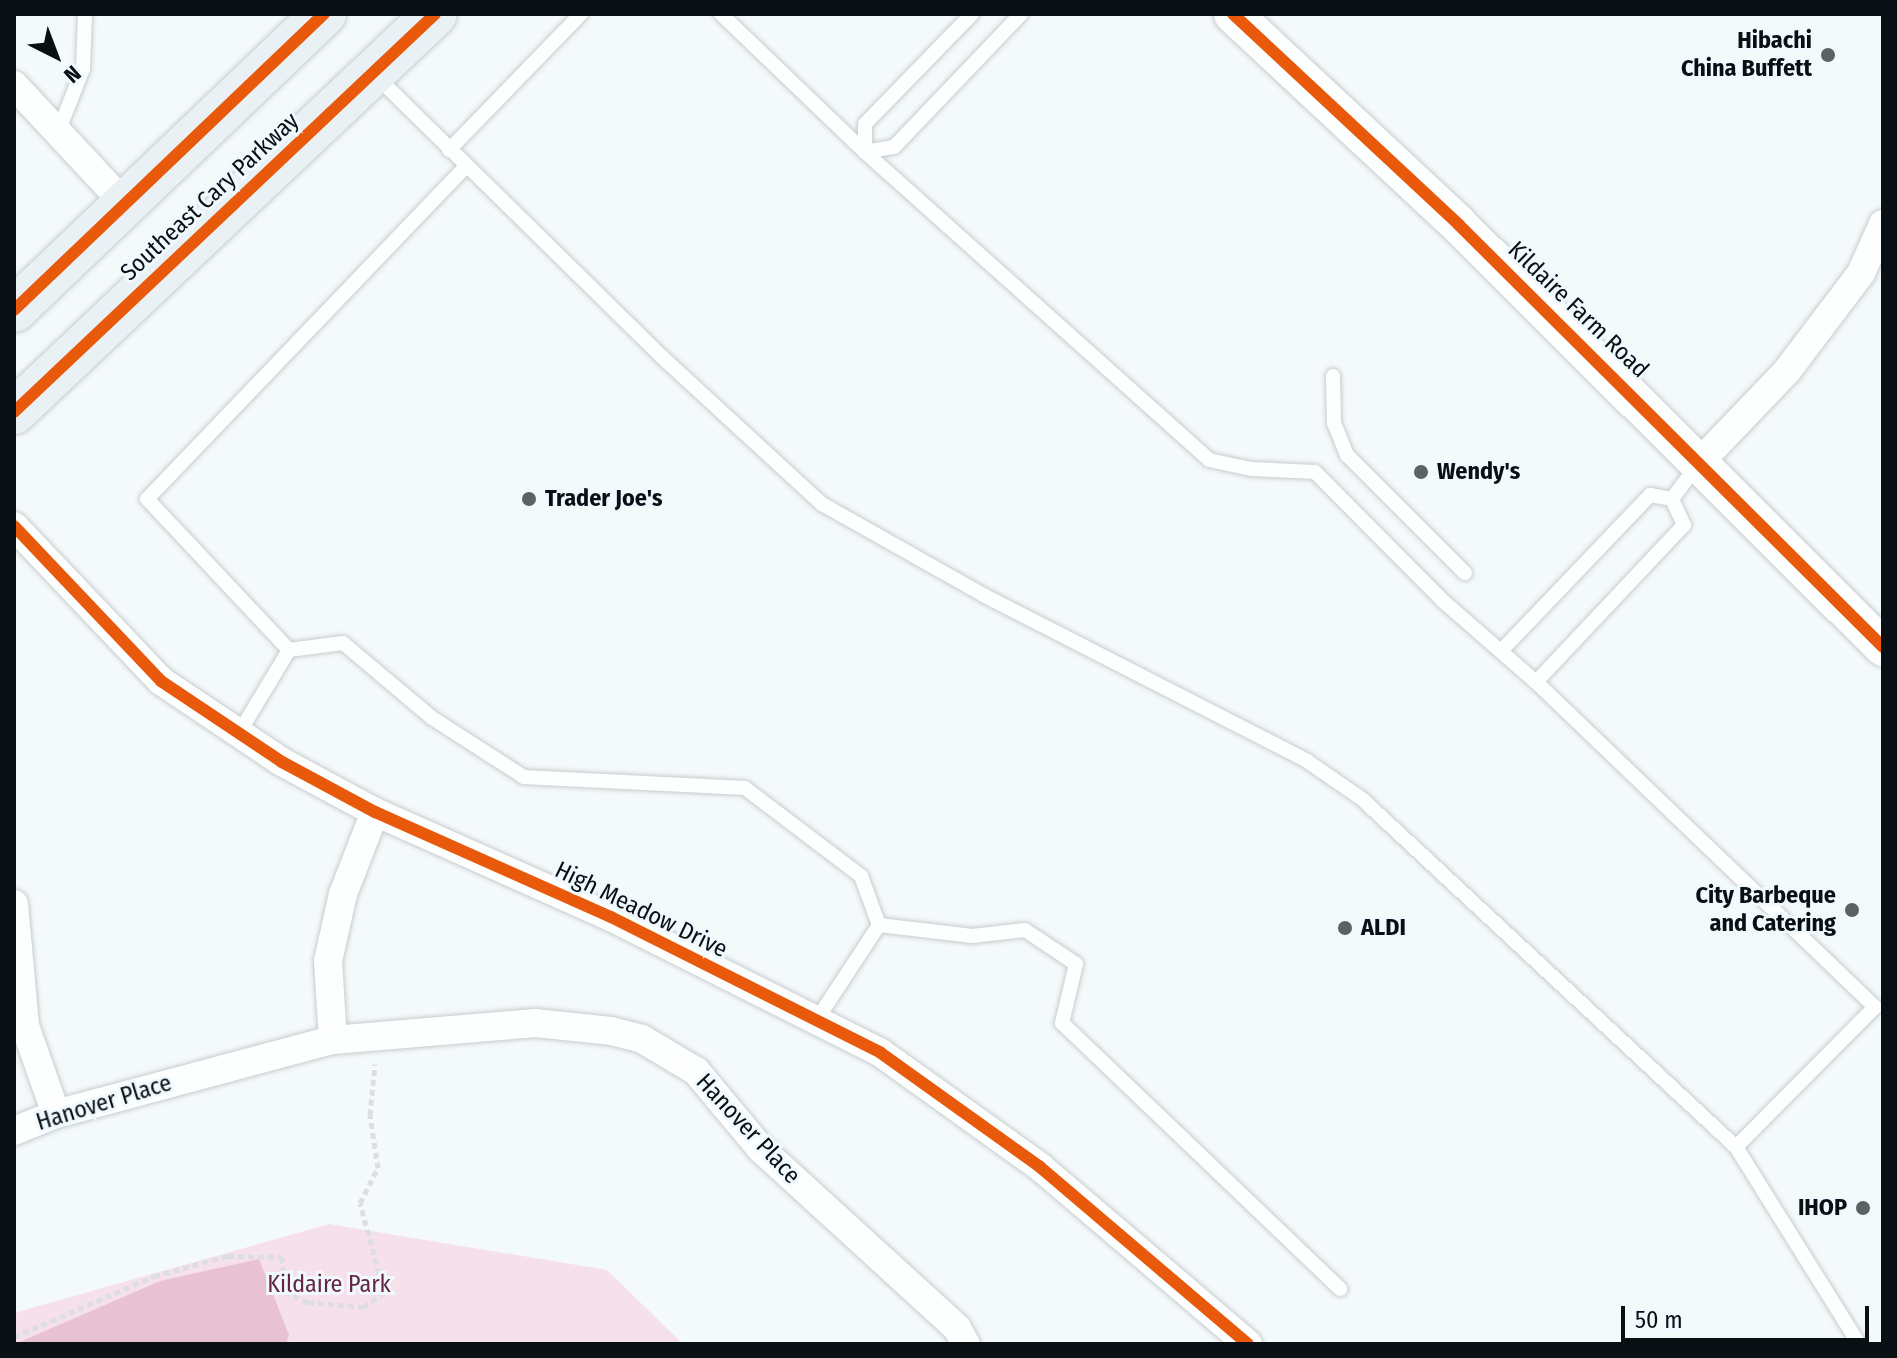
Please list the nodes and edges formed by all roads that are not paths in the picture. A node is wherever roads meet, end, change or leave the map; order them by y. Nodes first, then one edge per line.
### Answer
1 (85, 14) edge
2 (324, 14) edge
3 (435, 14) edge
4 (581, 14) edge
5 (721, 14) edge
6 (972, 14) edge
7 (1021, 14) edge
8 (1233, 14) edge
9 (373, 73) junction
10 (14, 85) edge
11 (58, 132) junction
12 (449, 150) junction
13 (865, 152) junction
14 (466, 166) junction
15 (126, 205) junction
16 (1883, 224) edge
17 (14, 310) edge
18 (1333, 376) dead end
19 (14, 412) edge
20 (1699, 463) junction
21 (1672, 499) junction
22 (14, 526) edge
23 (1465, 573) dead end
24 (1883, 647) edge
25 (289, 650) junction
26 (1501, 651) junction
27 (1536, 682) junction
28 (239, 733) junction
29 (375, 812) junction
30 (14, 904) edge
31 (879, 925) junction
32 (816, 1021) junction
33 (333, 1040) junction
34 (56, 1114) junction
35 (14, 1131) edge
36 (1736, 1147) junction
37 (1340, 1289) dead end
38 (966, 1344) edge
39 (1248, 1344) edge
40 (1859, 1344) edge

1 - 11 lane
2 - 15 main road
3 - 9 main road, Southeast Cary Parkway
4 - 12 lane
5 - 13 lane
6 - 13 lane
7 - 13 lane
8 - 20 main road, Kildaire Farm Road
9 - 12 lane
9 - 19 main road, Southeast Cary Parkway
10 - 11 street
11 - 15 street
12 - 14 lane
13 - 26 lane
14 - 25 lane
14 - 36 lane
15 - 17 main road
16 - 20 street
18 - 23 lane
20 - 21 lane
20 - 24 main road, Kildaire Farm Road
21 - 26 lane
21 - 27 lane
22 - 28 street, High Meadow Drive
25 - 28 lane
25 - 31 lane
26 - 27 lane
27 - 36 lane
28 - 29 street, High Meadow Drive
29 - 32 street, High Meadow Drive
29 - 33 street
30 - 34 street
31 - 32 lane
31 - 37 lane
32 - 39 street, High Meadow Drive
33 - 34 street, Hanover Place
33 - 38 street, Hanover Place
34 - 35 street, Hanover Place
36 - 40 lane

